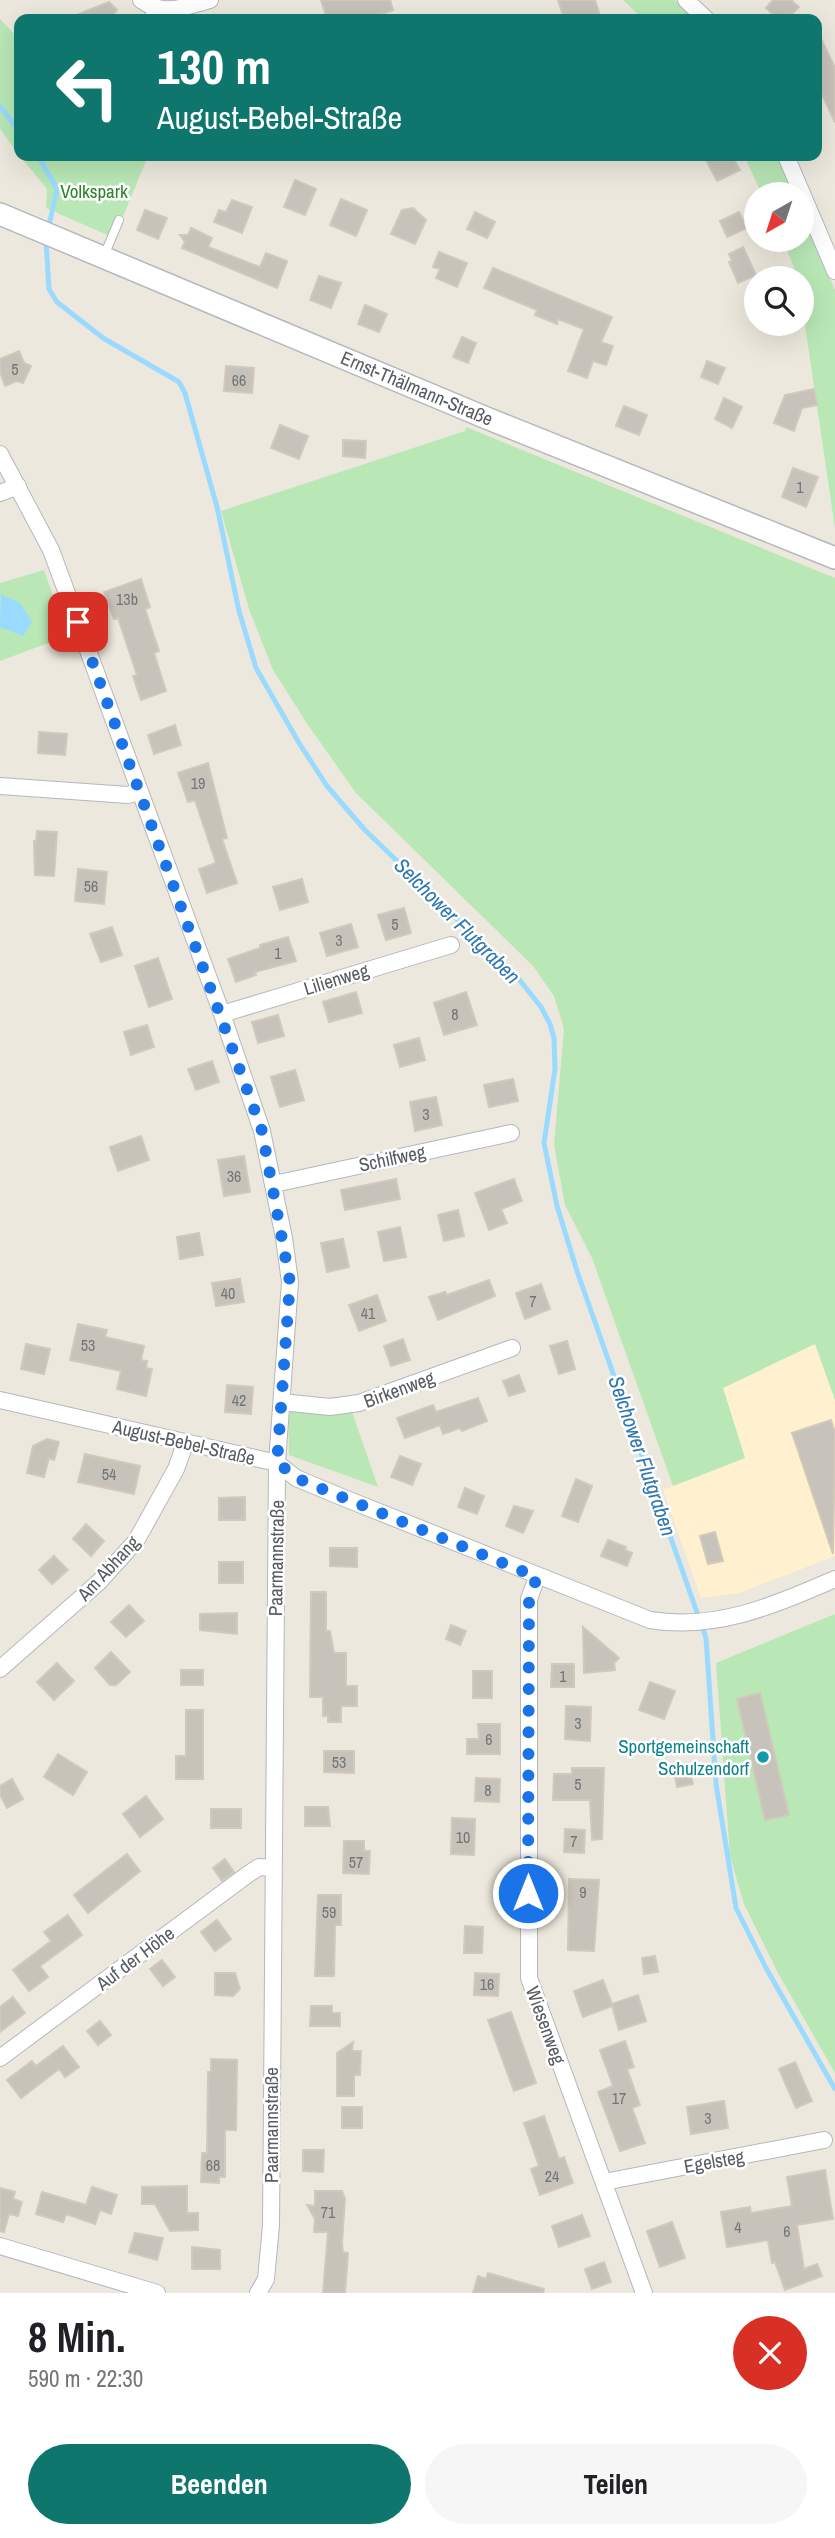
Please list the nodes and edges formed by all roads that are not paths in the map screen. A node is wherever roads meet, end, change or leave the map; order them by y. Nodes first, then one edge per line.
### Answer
1 (210, 0) edge
2 (686, 0) edge
3 (147, 9) edge
4 (701, 14) edge
5 (788, 161) edge
6 (0, 214) edge
7 (119, 220) dead end
8 (103, 258) junction
9 (835, 271) edge
10 (0, 454) edge
11 (18, 486) junction
12 (0, 493) edge
13 (835, 558) edge
14 (0, 786) edge
15 (138, 792) junction
16 (451, 945) dead end
17 (222, 1014) junction
18 (511, 1133) dead end
19 (274, 1184) junction
20 (512, 1348) dead end
21 (0, 1400) edge
22 (282, 1402) junction
23 (185, 1444) junction
24 (277, 1463) junction
25 (537, 1577) junction
26 (835, 1580) edge
27 (0, 1669) edge
28 (272, 1868) junction
29 (0, 2058) edge
30 (824, 2140) dead end
31 (604, 2182) junction
32 (0, 2246) edge
33 (157, 2293) edge
34 (258, 2293) edge
35 (644, 2293) edge

1 - 3 street
2 - 4 street
5 - 9 street
6 - 8 street, Ernst-Thälmann-Straße
7 - 8 lane
8 - 13 street, Ernst-Thälmann-Straße
10 - 11 street, Paarmannstraße
11 - 12 street
11 - 15 street, Paarmannstraße
14 - 15 street
15 - 17 street, Paarmannstraße
16 - 17 street, Lilienweg
17 - 19 street, Paarmannstraße
18 - 19 street, Schilfweg
19 - 22 street, Paarmannstraße
20 - 22 street, Birkenweg
21 - 23 street, August-Bebel-Straße
22 - 24 street, Paarmannstraße
23 - 24 street, August-Bebel-Straße
23 - 27 street, Am Abhang
24 - 25 street, August-Bebel-Straße
24 - 28 street, Paarmannstraße
25 - 26 street, August-Bebel-Straße
25 - 31 street, Wiesenweg
28 - 29 street, Auf der Höhe
28 - 34 street, Paarmannstraße
30 - 31 street, Egelsteg
31 - 35 street, Wiesenweg
32 - 33 street

